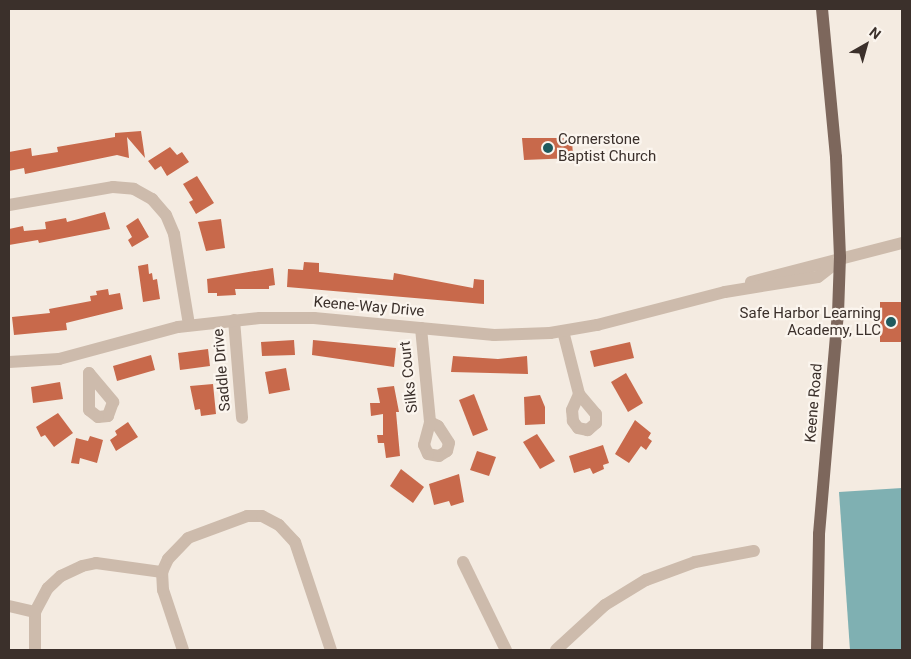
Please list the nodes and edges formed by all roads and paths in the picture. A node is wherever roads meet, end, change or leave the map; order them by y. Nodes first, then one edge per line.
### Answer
1 (822, 9) edge
2 (9, 205) edge
3 (902, 243) edge
4 (840, 260) junction
5 (234, 320) junction
6 (189, 325) junction
7 (421, 328) junction
8 (563, 331) junction
9 (82, 353) junction
10 (9, 362) edge
11 (89, 373) dead end
12 (579, 394) dead end
13 (242, 418) dead end
14 (430, 422) dead end
15 (754, 551) dead end
16 (463, 562) dead end
17 (162, 572) junction
18 (9, 606) edge
19 (35, 612) junction
20 (35, 650) edge
21 (183, 650) edge
22 (331, 650) edge
23 (506, 650) edge
24 (556, 650) edge
25 (817, 650) edge

1 - 4 main road, Keene Road
2 - 6 street
3 - 4 street, Keene-Way Drive
4 - 8 street, Keene-Way Drive
4 - 25 main road, Keene Road
5 - 6 street, Keene-Way Drive
5 - 7 street, Keene-Way Drive
5 - 13 street, Saddle Drive
6 - 9 street, Keene-Way Drive
7 - 8 street, Keene-Way Drive
7 - 14 street, Silks Court
8 - 12 street
9 - 10 street, Keene-Way Drive
9 - 11 street
15 - 24 street
16 - 23 street
17 - 19 street
17 - 21 street
17 - 22 street
18 - 19 street
19 - 20 street

